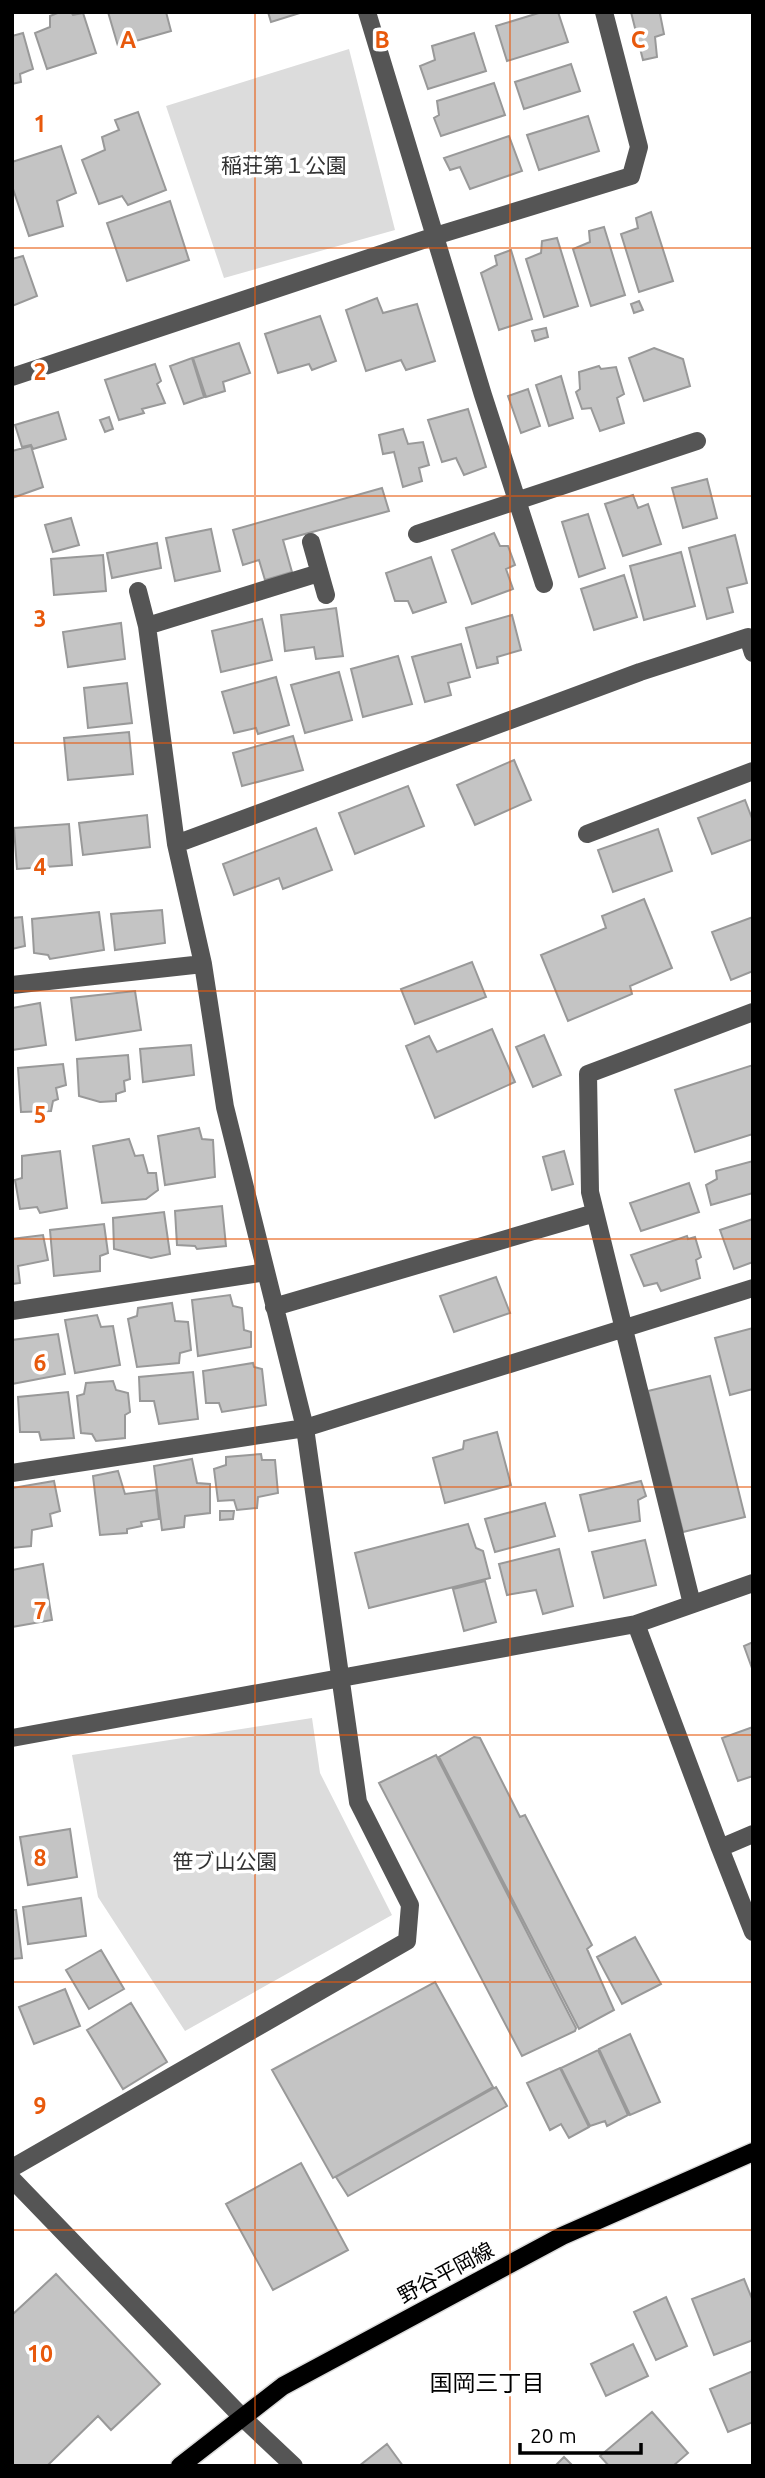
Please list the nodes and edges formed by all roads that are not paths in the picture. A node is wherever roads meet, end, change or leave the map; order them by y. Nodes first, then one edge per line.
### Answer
1 (368, 12) edge
2 (604, 12) edge
3 (435, 236) junction
4 (12, 377) edge
5 (697, 441) dead end
6 (517, 501) junction
7 (417, 534) dead end
8 (311, 542) dead end
9 (319, 573) junction
10 (544, 584) dead end
11 (138, 591) dead end
12 (326, 595) dead end
13 (147, 626) junction
14 (753, 653) edge
15 (753, 771) edge
16 (587, 834) dead end
17 (176, 844) junction
18 (202, 964) junction
19 (12, 985) edge
20 (753, 1012) edge
21 (595, 1213) junction
22 (265, 1272) junction
23 (753, 1288) edge
24 (274, 1307) junction
25 (12, 1311) edge
26 (624, 1328) junction
27 (305, 1428) junction
28 (12, 1473) edge
29 (753, 1583) edge
30 (692, 1604) junction
31 (636, 1624) junction
32 (343, 1680) junction
33 (12, 1738) edge
34 (753, 1834) edge
35 (720, 1847) junction
36 (753, 1932) edge
37 (753, 2152) edge
38 (12, 2168) edge
39 (12, 2179) edge
40 (241, 2416) junction
41 (180, 2466) edge
42 (294, 2466) edge

1 - 3 street
2 - 3 street
3 - 4 street
3 - 6 street
5 - 6 street
6 - 7 street
6 - 10 street
8 - 9 street
9 - 12 street
9 - 13 street
11 - 13 street
13 - 17 street
14 - 17 street
15 - 16 street
17 - 18 street
18 - 19 street
18 - 22 street
20 - 21 street
21 - 24 street
21 - 26 street
22 - 24 street
22 - 25 street
23 - 26 street
24 - 27 street
26 - 27 street
26 - 30 street
27 - 28 street
27 - 32 street
29 - 30 street
30 - 31 street
31 - 32 street
31 - 35 street
32 - 33 street
32 - 38 street
34 - 35 street
35 - 36 street
37 - 40 main road, 野谷平岡線
39 - 40 street
40 - 41 main road, 野谷平岡線
40 - 42 street

